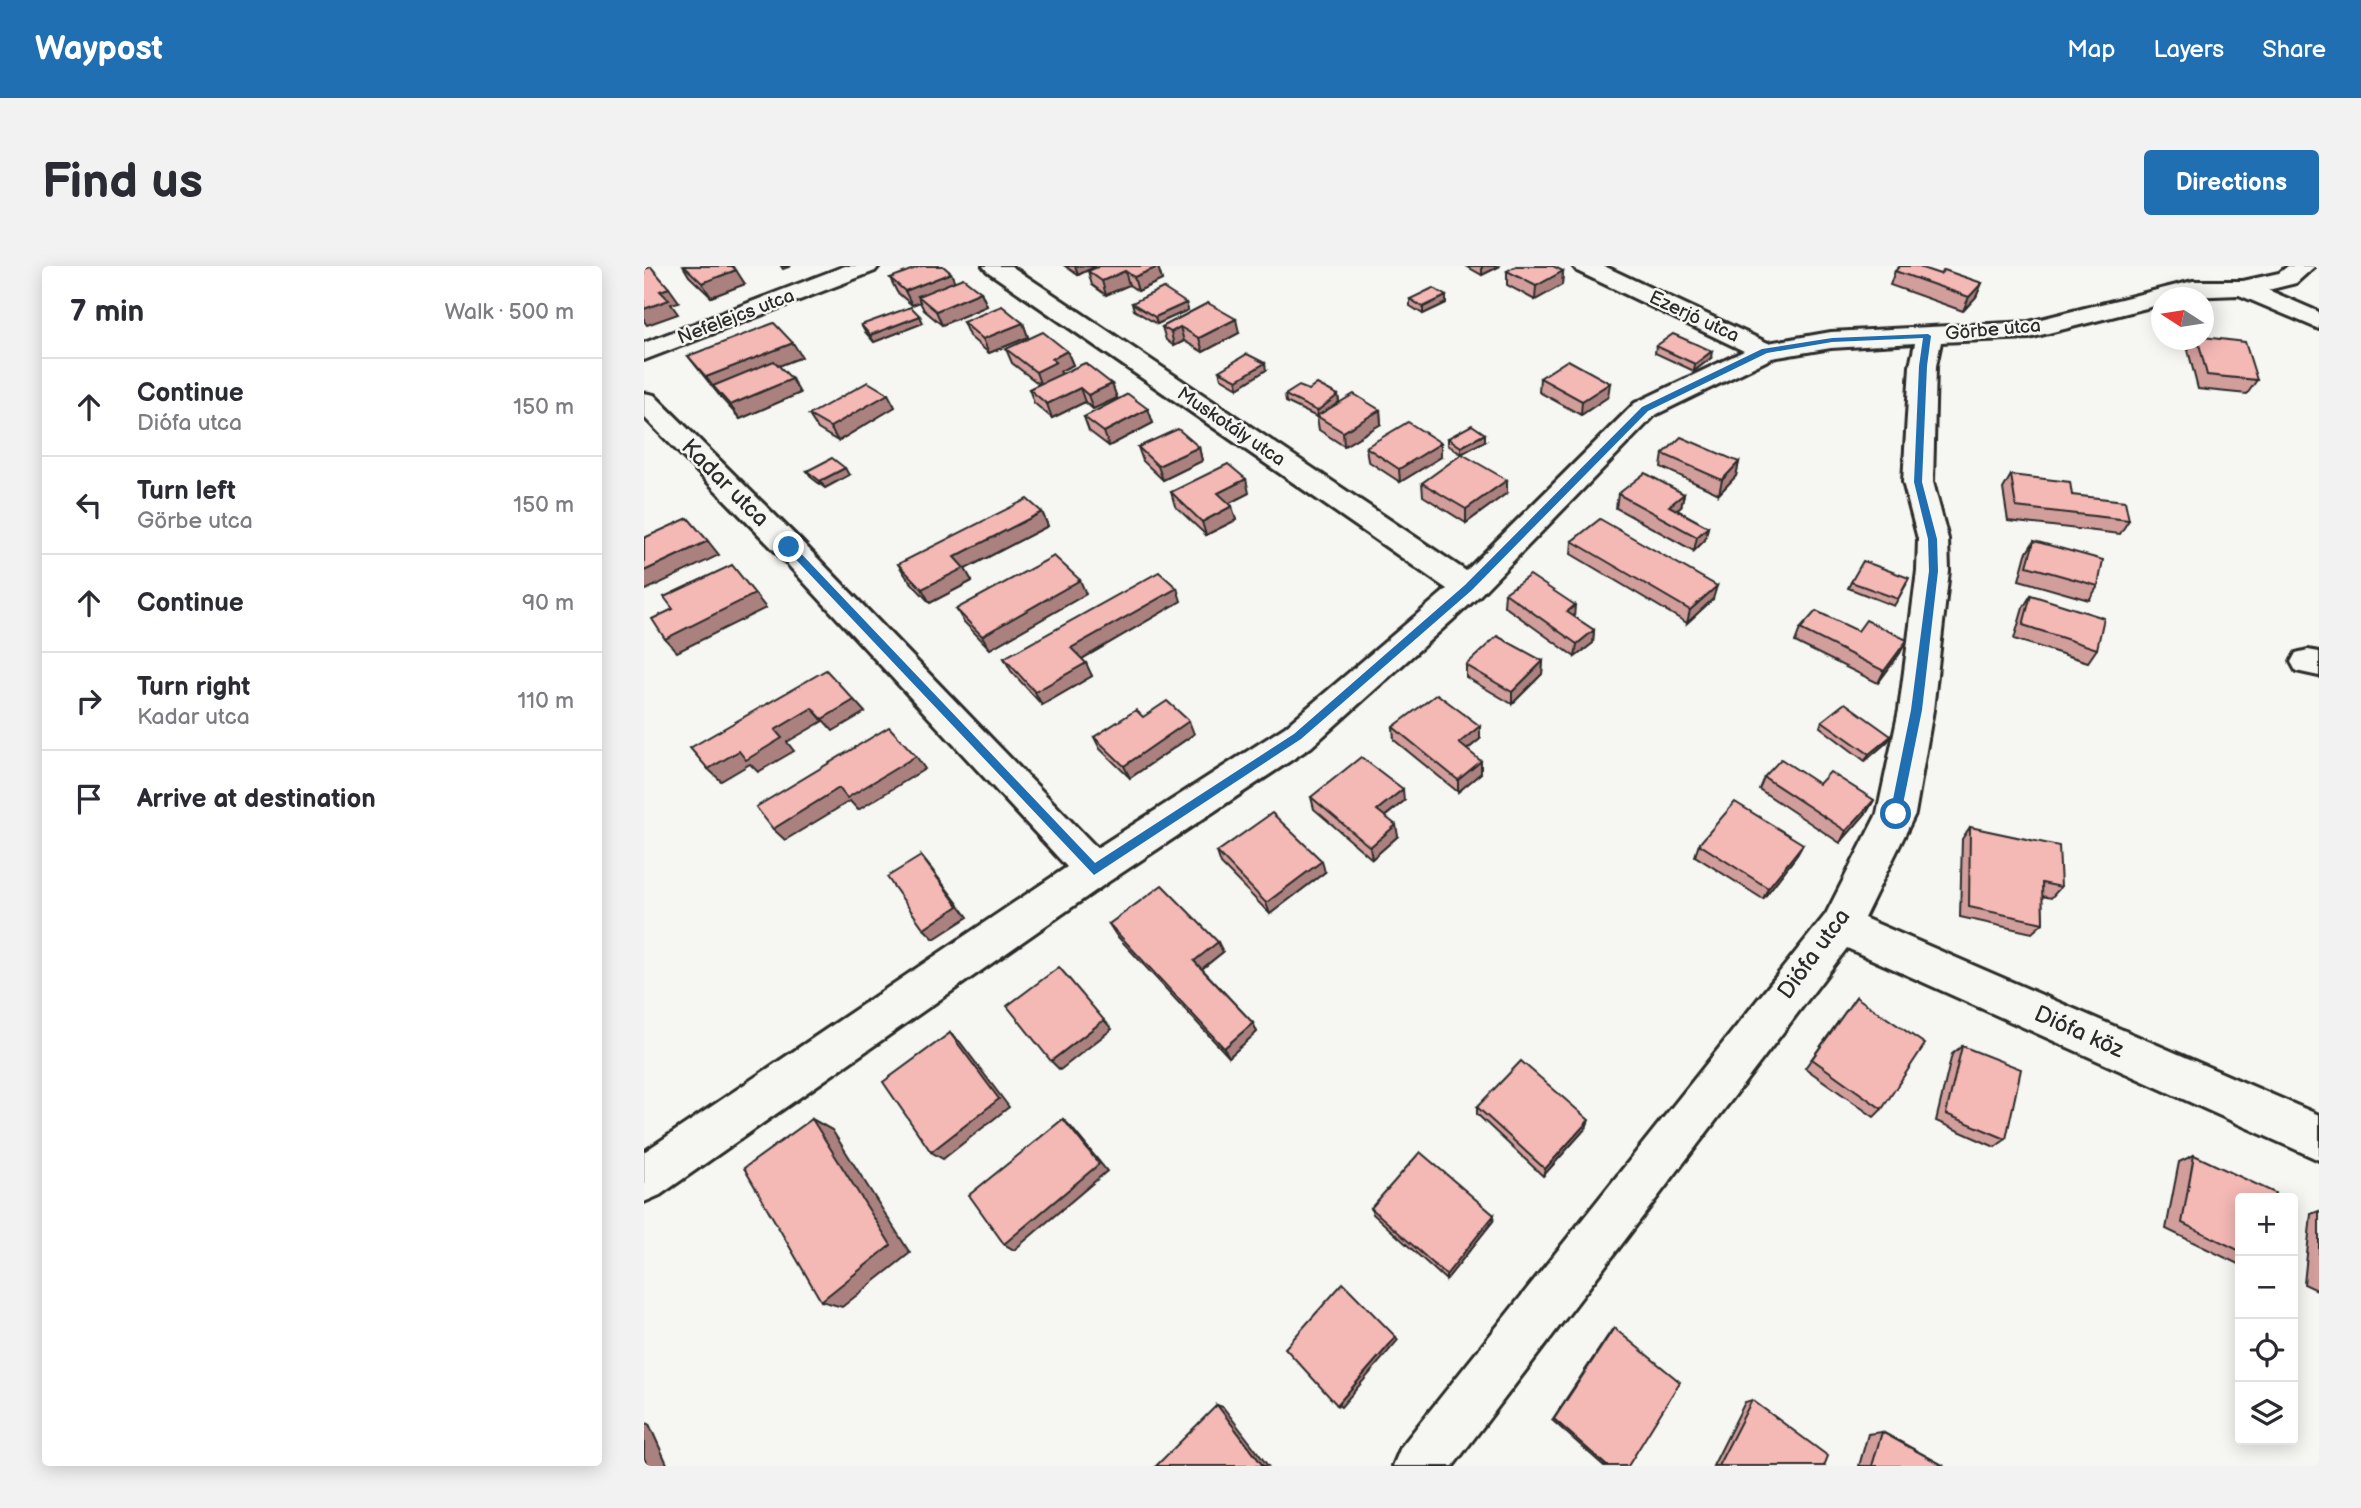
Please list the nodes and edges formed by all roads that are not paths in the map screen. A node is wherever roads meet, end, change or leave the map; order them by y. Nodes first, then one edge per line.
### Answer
1 (867, 266) edge
2 (995, 266) edge
3 (1585, 266) edge
4 (2303, 266) edge
5 (2170, 273) dead end
6 (2191, 287) edge
7 (2214, 288) edge
8 (2243, 288) junction
9 (2151, 299) edge
10 (2310, 316) edge
11 (1928, 336) junction
12 (1765, 351) junction
13 (644, 352) edge
14 (644, 401) edge
15 (1468, 588) junction
16 (1094, 870) junction
17 (1840, 926) junction
18 (2319, 1138) edge
19 (644, 1179) edge
20 (1420, 1466) edge

1 - 13 street, Nefelejcs utca
2 - 15 street, Muskotály utca
3 - 12 street, Ezerjó utca
4 - 8 street, Görbe utca
5 - 6 street
7 - 8 street, Görbe utca
8 - 10 street
9 - 11 street, Görbe utca
11 - 12 street, Görbe utca
11 - 17 street, Diófa utca
12 - 15 street, Görbe utca
14 - 16 street, Kadar utca
15 - 16 street, Görbe utca
16 - 19 street, Görbe utca
17 - 18 street, Diófa köz
17 - 20 street, Diófa utca

